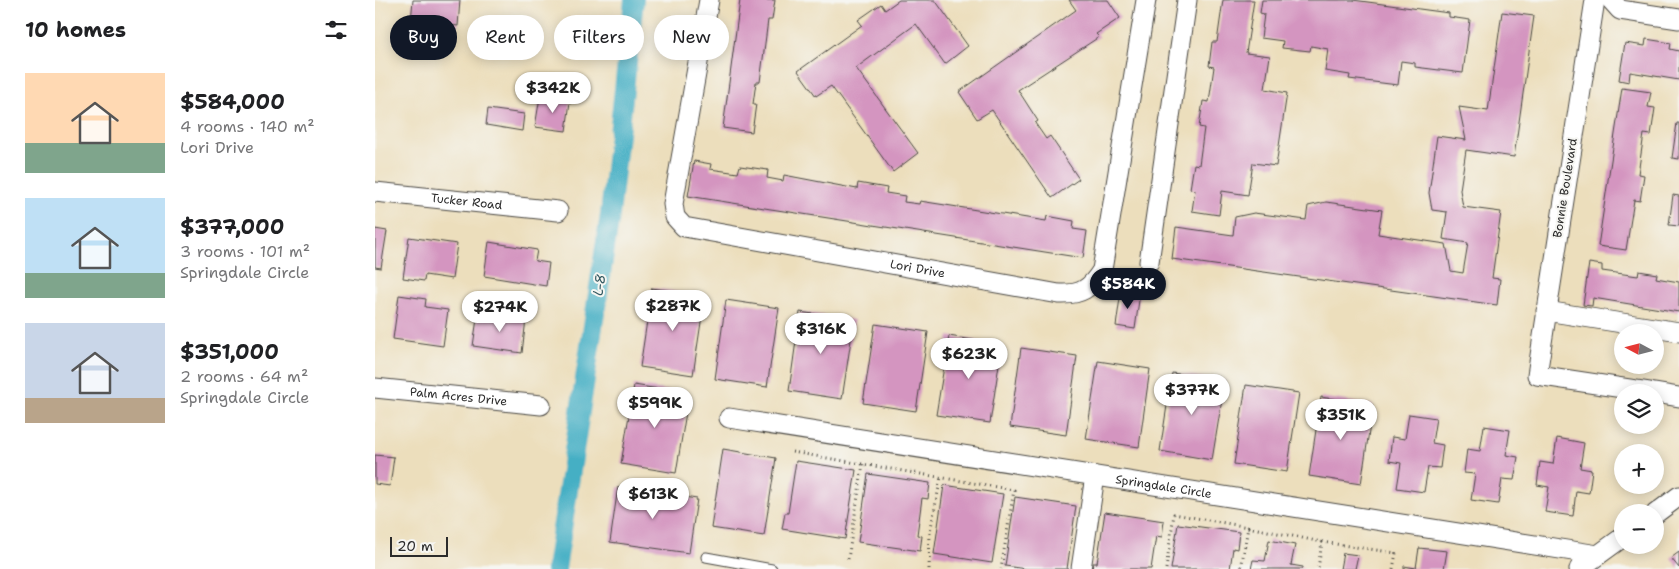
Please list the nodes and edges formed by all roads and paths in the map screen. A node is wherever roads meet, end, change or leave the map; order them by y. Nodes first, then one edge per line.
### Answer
1 (709, 0) edge
2 (1146, 0) edge
3 (1187, 0) edge
4 (1595, 0) edge
5 (1611, 0) edge
6 (1679, 19) edge
7 (375, 192) edge
8 (558, 211) dead end
9 (1149, 262) dead end
10 (1546, 311) junction
11 (1679, 332) edge
12 (1614, 387) edge
13 (375, 388) edge
14 (1664, 395) edge
15 (1679, 397) edge
16 (541, 405) dead end
17 (729, 418) dead end
18 (792, 452) dead end
19 (863, 464) junction
20 (1095, 476) junction
21 (941, 477) junction
22 (1679, 496) edge
23 (1664, 507) edge
24 (1248, 527) junction
25 (1322, 542) junction
26 (1614, 543) edge
27 (1598, 555) junction
28 (706, 557) dead end
29 (849, 559) dead end
30 (772, 569) edge
31 (929, 569) edge
32 (1001, 569) edge
33 (1081, 569) edge
34 (1166, 569) edge
35 (1241, 569) edge
36 (1318, 569) edge
37 (1393, 569) edge
38 (1579, 569) edge

1 - 2 street, Lori Drive
3 - 9 street
4 - 10 street, Bonnie Boulevard
5 - 6 street
7 - 8 street, Tucker Road
10 - 11 street
10 - 12 street, Bonnie Boulevard
13 - 16 street, Palm Acres Drive
14 - 15 street
17 - 20 street, Springdale Circle
18 - 19 path
19 - 21 path
19 - 29 path
20 - 27 street, Springdale Circle
20 - 33 street
21 - 31 path
21 - 32 path
22 - 23 street
24 - 25 path
24 - 34 path
24 - 35 path
25 - 36 path
25 - 37 path
26 - 27 street
27 - 38 street
28 - 30 lane

